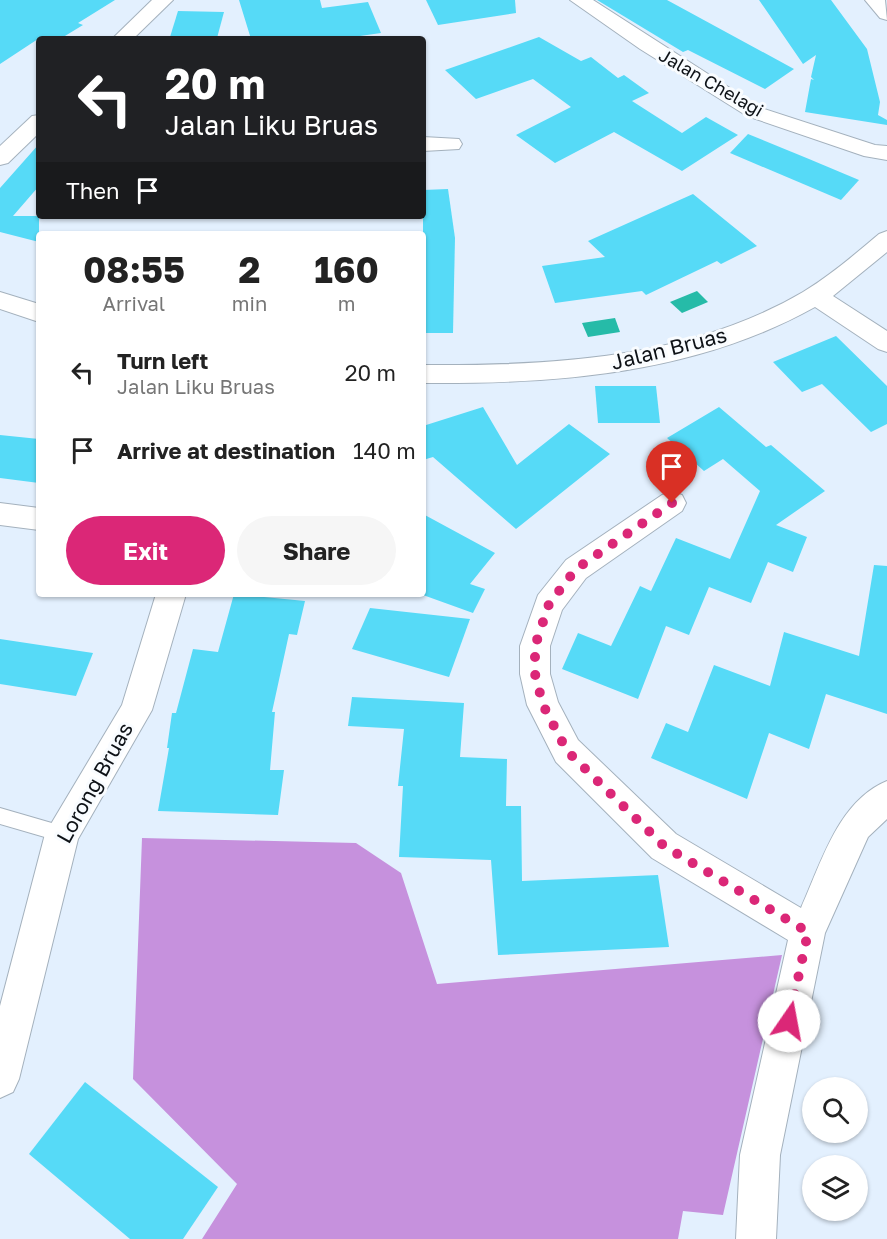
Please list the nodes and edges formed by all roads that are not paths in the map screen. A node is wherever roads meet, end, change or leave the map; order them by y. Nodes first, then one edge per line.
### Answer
1 (163, 0) edge
2 (580, 0) edge
3 (875, 0) edge
4 (887, 14) edge
5 (125, 36) edge
6 (36, 124) edge
7 (426, 144) edge
8 (451, 144) dead end
9 (887, 153) edge
10 (0, 158) edge
11 (887, 239) edge
12 (815, 296) junction
13 (0, 300) edge
14 (36, 312) edge
15 (887, 343) edge
16 (426, 374) edge
17 (672, 503) dead end
18 (0, 514) edge
19 (36, 519) edge
20 (170, 597) edge
21 (887, 797) edge
22 (0, 816) edge
23 (62, 834) junction
24 (808, 932) junction
25 (0, 1079) edge
26 (756, 1239) edge

1 - 5 street
2 - 9 street, Jalan Chelagi
3 - 4 street
6 - 10 street
7 - 8 street
11 - 12 street, Jalan Bruas
12 - 15 street
12 - 16 street, Jalan Bruas
13 - 14 street
17 - 24 street
18 - 19 street
20 - 23 street, Lorong Bruas
21 - 24 street
22 - 23 lane
23 - 25 street, Lorong Bruas
24 - 26 street

